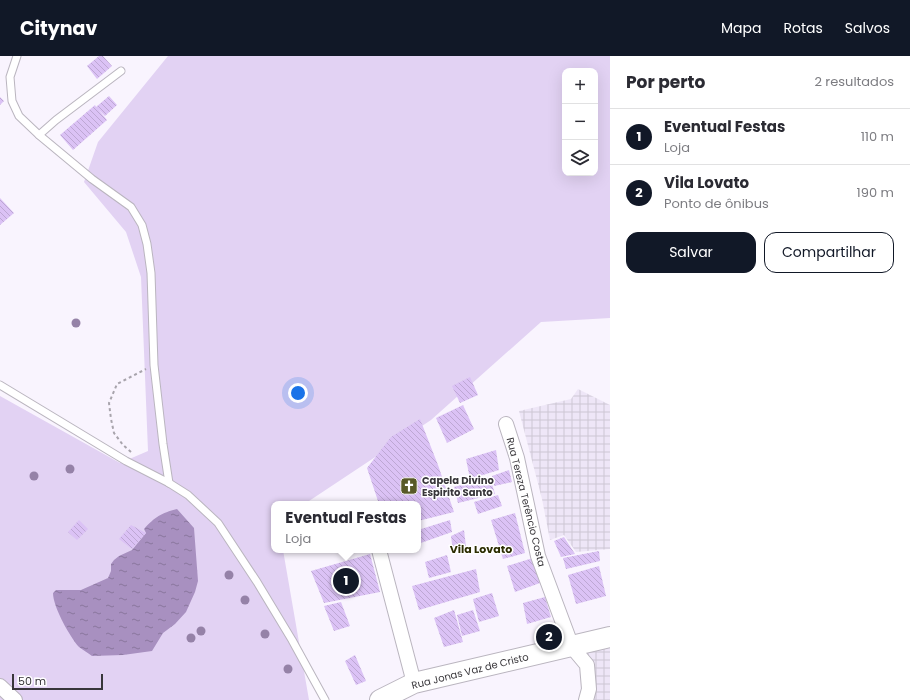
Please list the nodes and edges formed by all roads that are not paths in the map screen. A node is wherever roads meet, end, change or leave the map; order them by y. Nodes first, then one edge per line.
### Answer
1 (17, 56) edge
2 (121, 71) dead end
3 (38, 135) junction
4 (0, 385) edge
5 (506, 424) dead end
6 (169, 483) junction
7 (380, 553) edge
8 (610, 637) edge
9 (572, 647) junction
10 (414, 683) junction
11 (0, 686) edge
12 (15, 700) edge
13 (325, 700) edge
14 (380, 700) edge
15 (586, 700) edge

1 - 3 lane
2 - 3 lane
3 - 6 lane
4 - 6 lane
5 - 9 street, Rua Tereza Terêncio Costa
6 - 13 lane
7 - 10 street
8 - 9 street, Rua Jonas Vaz de Cristo
9 - 10 street, Rua Jonas Vaz de Cristo
9 - 15 street, Rua Tereza Terêncio Costa
10 - 14 street, Rua Jonas Vaz de Cristo
11 - 12 street

